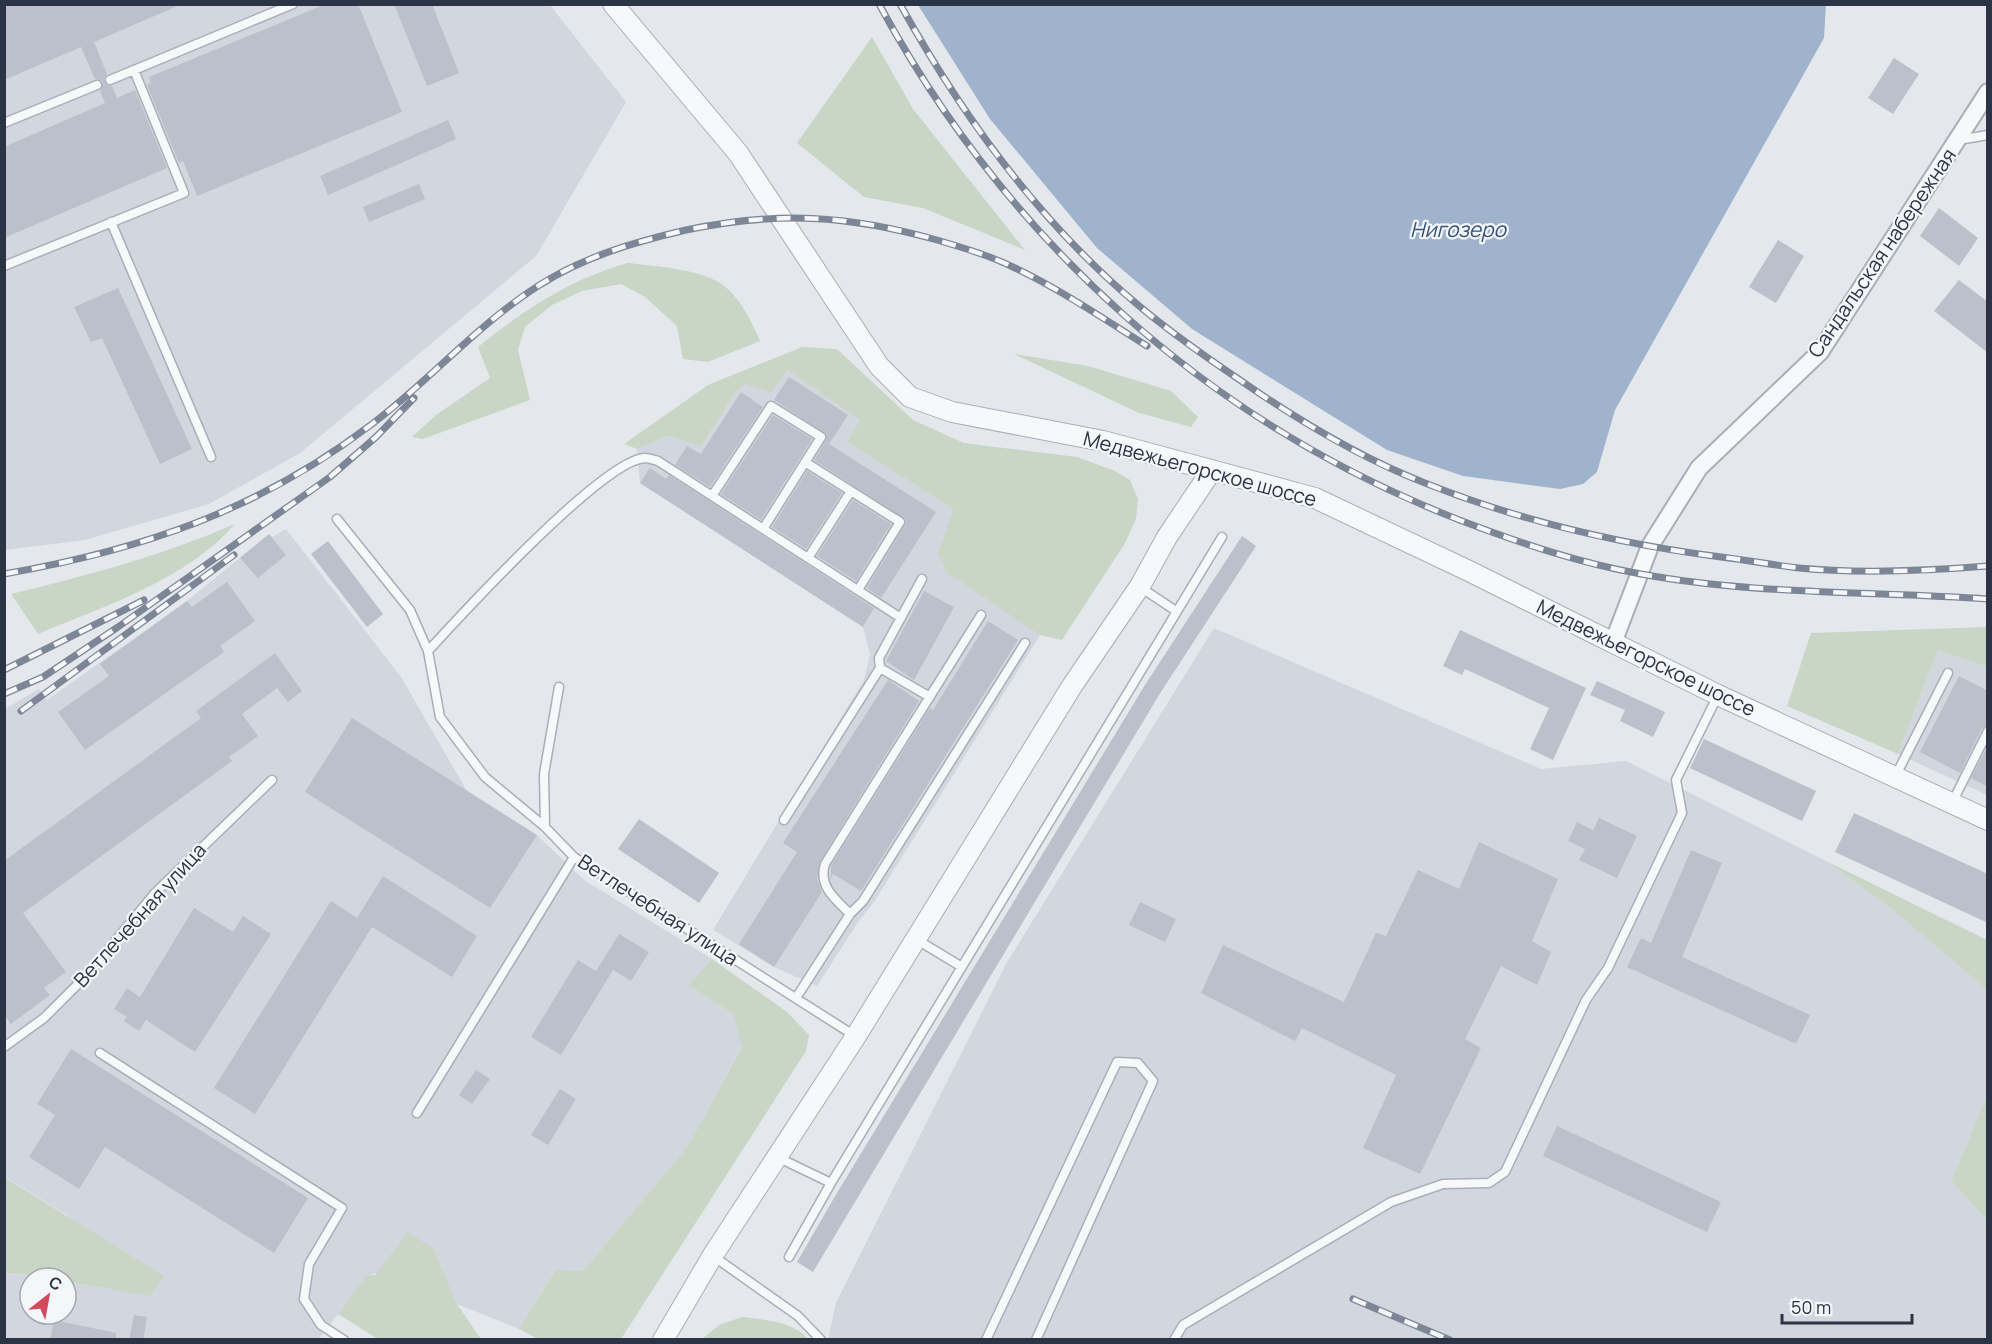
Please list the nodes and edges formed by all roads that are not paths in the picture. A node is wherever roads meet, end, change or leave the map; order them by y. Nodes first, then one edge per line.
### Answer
1 (293, 4) edge
2 (613, 4) edge
3 (134, 70) junction
4 (110, 80) dead end
5 (97, 85) dead end
6 (1988, 92) edge
7 (4, 123) edge
8 (1988, 135) edge
9 (1958, 140) junction
10 (111, 222) junction
11 (4, 266) edge
12 (211, 457) dead end
13 (805, 462) junction
14 (1212, 470) junction
15 (851, 491) junction
16 (712, 496) junction
17 (337, 519) dead end
18 (763, 529) junction
19 (1222, 537) dead end
20 (808, 558) junction
21 (921, 579) dead end
22 (1140, 586) junction
23 (858, 591) junction
24 (1176, 611) junction
25 (981, 615) dead end
26 (900, 618) junction
27 (1025, 643) dead end
28 (1612, 643) junction
29 (428, 651) junction
30 (880, 668) junction
31 (1948, 673) dead end
32 (558, 687) dead end
33 (1718, 695) junction
34 (930, 697) junction
35 (1988, 732) edge
36 (1895, 777) junction
37 (272, 780) dead end
38 (1952, 803) junction
39 (784, 820) dead end
40 (1988, 820) edge
41 (545, 827) junction
42 (574, 857) junction
43 (850, 914) junction
44 (914, 938) junction
45 (962, 967) junction
46 (796, 998) junction
47 (856, 1036) junction
48 (4, 1047) edge
49 (100, 1053) dead end
50 (417, 1113) dead end
51 (777, 1157) junction
52 (831, 1183) junction
53 (713, 1255) junction
54 (789, 1257) dead end
55 (344, 1340) edge
56 (663, 1340) edge
57 (821, 1340) edge
58 (986, 1340) edge
59 (1036, 1340) edge
60 (1174, 1340) edge

1 - 3 lane
2 - 14 street, Медвежьегорское шоссе
3 - 4 lane
3 - 10 lane
5 - 7 lane
6 - 9 street, Сандальская набережная
8 - 9 lane
9 - 28 street, Сандальская набережная
10 - 11 lane
10 - 12 lane
13 - 15 lane
13 - 16 lane
13 - 18 lane
14 - 22 street
14 - 28 street, Медвежьегорское шоссе
15 - 20 lane
15 - 23 lane
16 - 18 lane
16 - 29 lane
17 - 29 lane, Ветлечебная улица
18 - 20 lane
19 - 24 lane
20 - 23 lane
21 - 26 lane
22 - 24 lane
22 - 44 street
23 - 26 lane
24 - 45 lane
25 - 34 lane
26 - 30 lane
27 - 43 lane
28 - 33 street, Медвежьегорское шоссе
29 - 41 lane, Ветлечебная улица
30 - 34 lane
30 - 39 lane
31 - 36 lane
32 - 41 lane
33 - 36 street, Медвежьегорское шоссе
33 - 60 lane
34 - 43 lane
35 - 38 lane
36 - 38 street, Медвежьегорское шоссе
37 - 48 lane, Ветлечебная улица
38 - 40 street, Медвежьегорское шоссе
41 - 42 lane, Ветлечебная улица
42 - 46 lane, Ветлечебная улица
42 - 50 lane
43 - 46 lane
44 - 45 lane
44 - 47 street
45 - 52 lane
46 - 47 lane, Ветлечебная улица
47 - 51 street
49 - 55 lane
51 - 52 lane
51 - 53 street
52 - 54 lane
53 - 56 street
53 - 57 lane
58 - 59 lane

